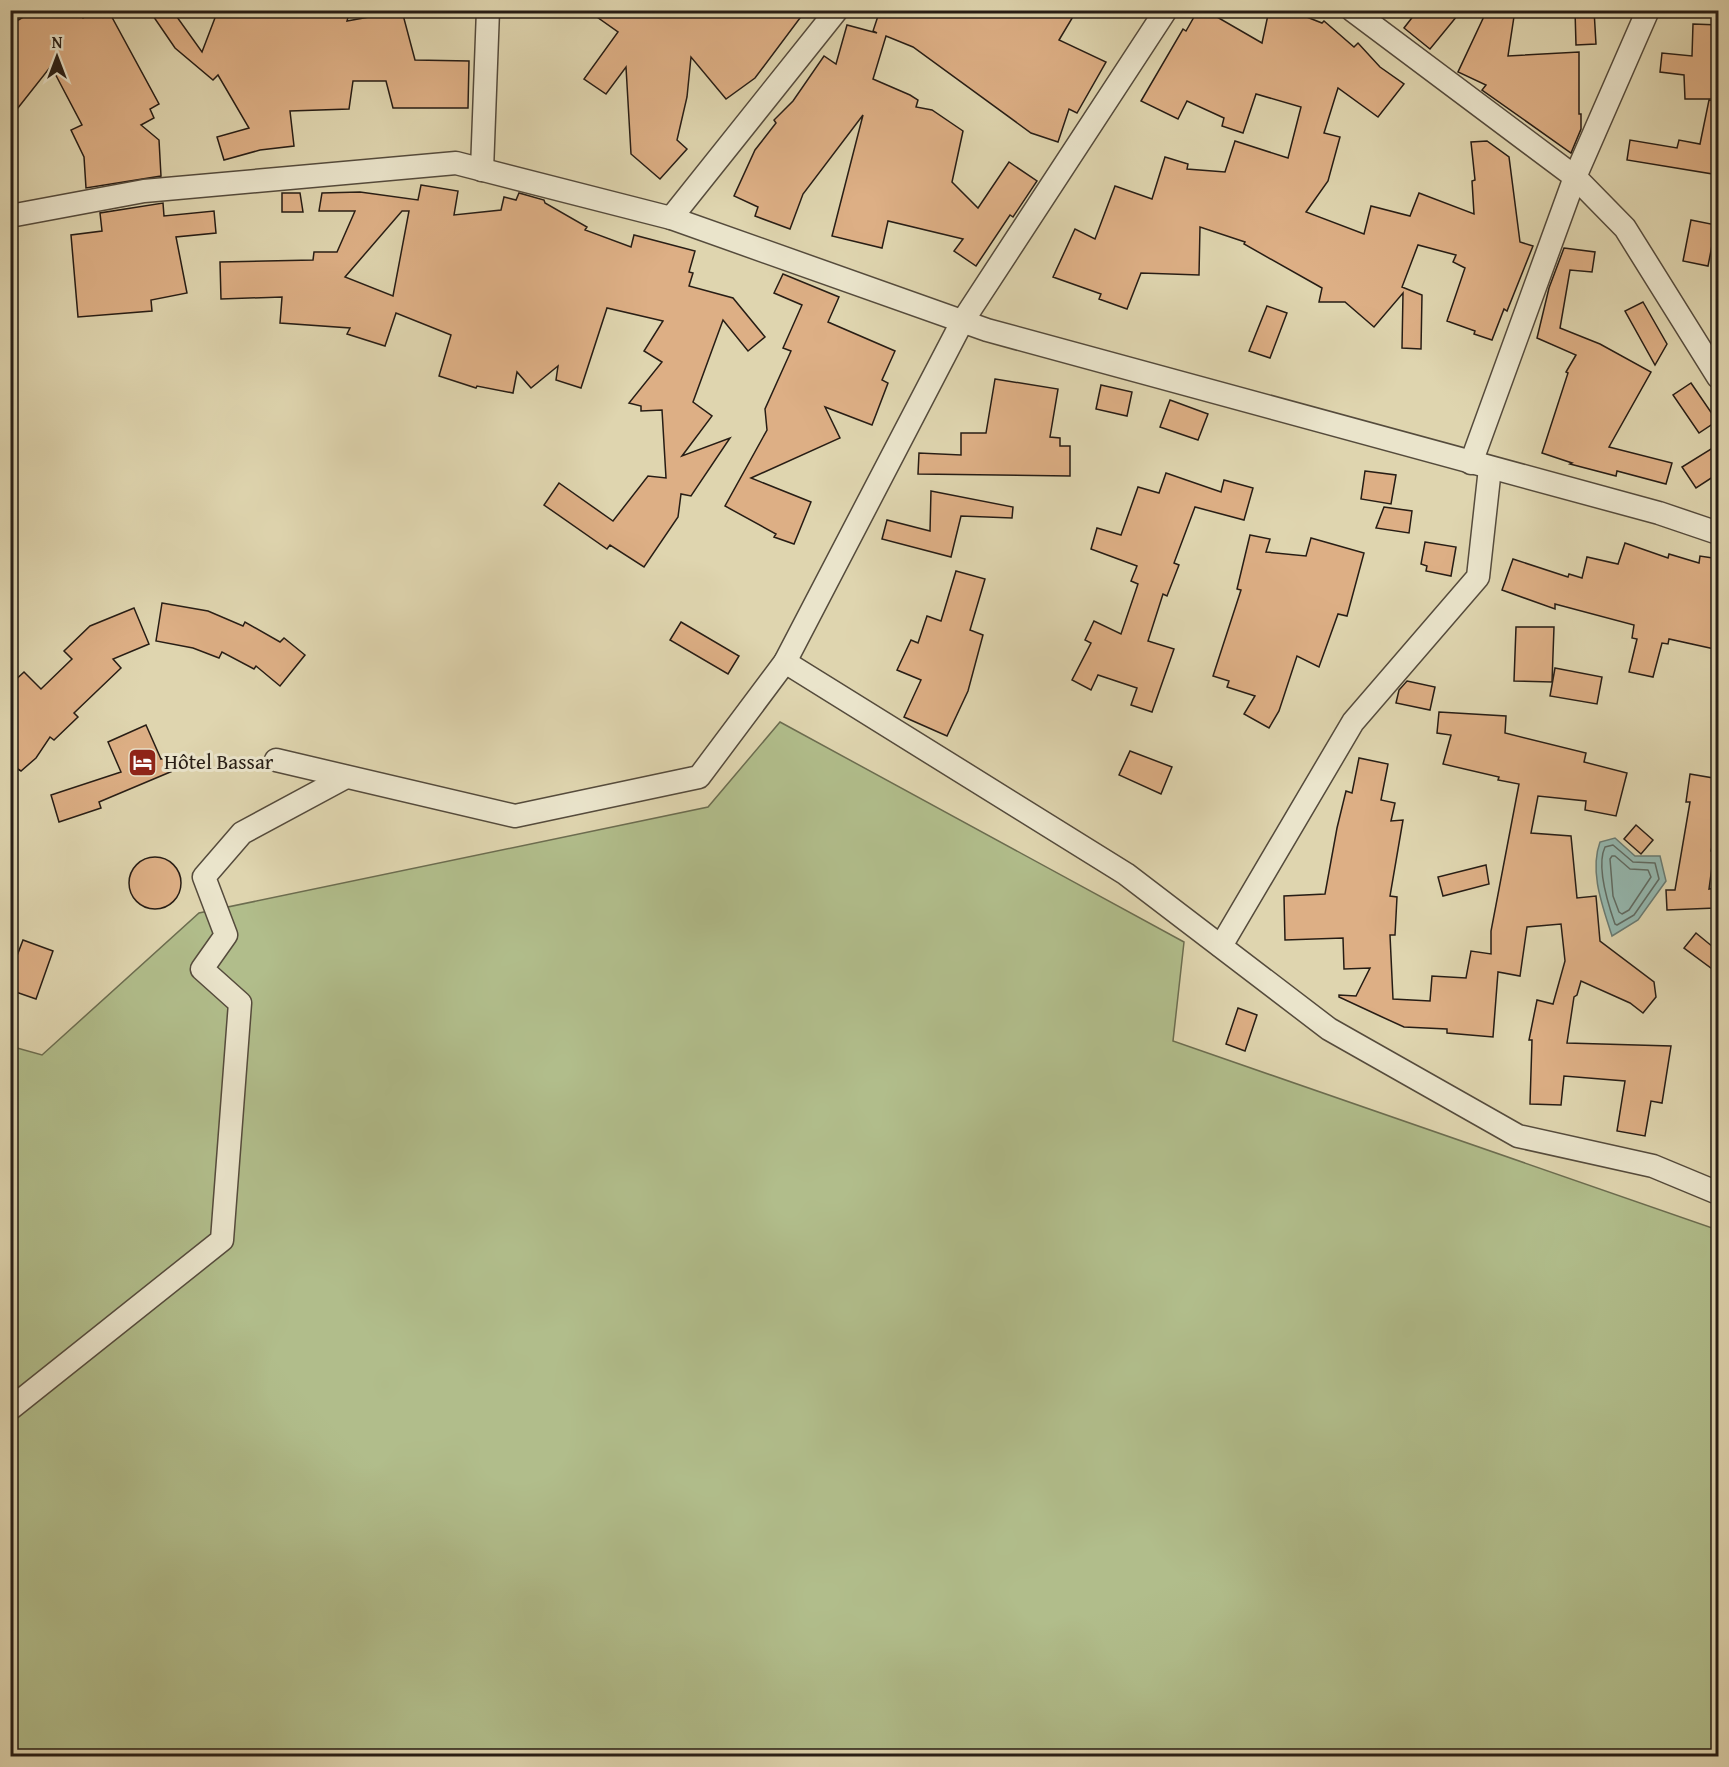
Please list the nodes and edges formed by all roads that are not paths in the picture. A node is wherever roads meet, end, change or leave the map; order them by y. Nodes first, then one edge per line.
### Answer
1 (488, 10) edge
2 (837, 10) edge
3 (1166, 10) edge
4 (1352, 10) edge
5 (1648, 10) edge
6 (482, 170) junction
7 (1575, 177) junction
8 (10, 216) edge
9 (671, 218) junction
10 (962, 322) junction
11 (1719, 377) edge
12 (1481, 466) junction
13 (1719, 533) edge
14 (785, 662) junction
15 (276, 760) dead end
16 (346, 777) junction
17 (1221, 946) junction
18 (1719, 1193) edge
19 (10, 1409) edge

1 - 6 street
2 - 9 street
3 - 10 street
4 - 7 street
5 - 7 street
6 - 8 street
6 - 9 street
7 - 11 street
7 - 12 street
9 - 10 street
10 - 12 street
10 - 14 street
12 - 13 street
12 - 17 street
14 - 16 street
14 - 17 street
15 - 16 street
16 - 19 street
17 - 18 street

